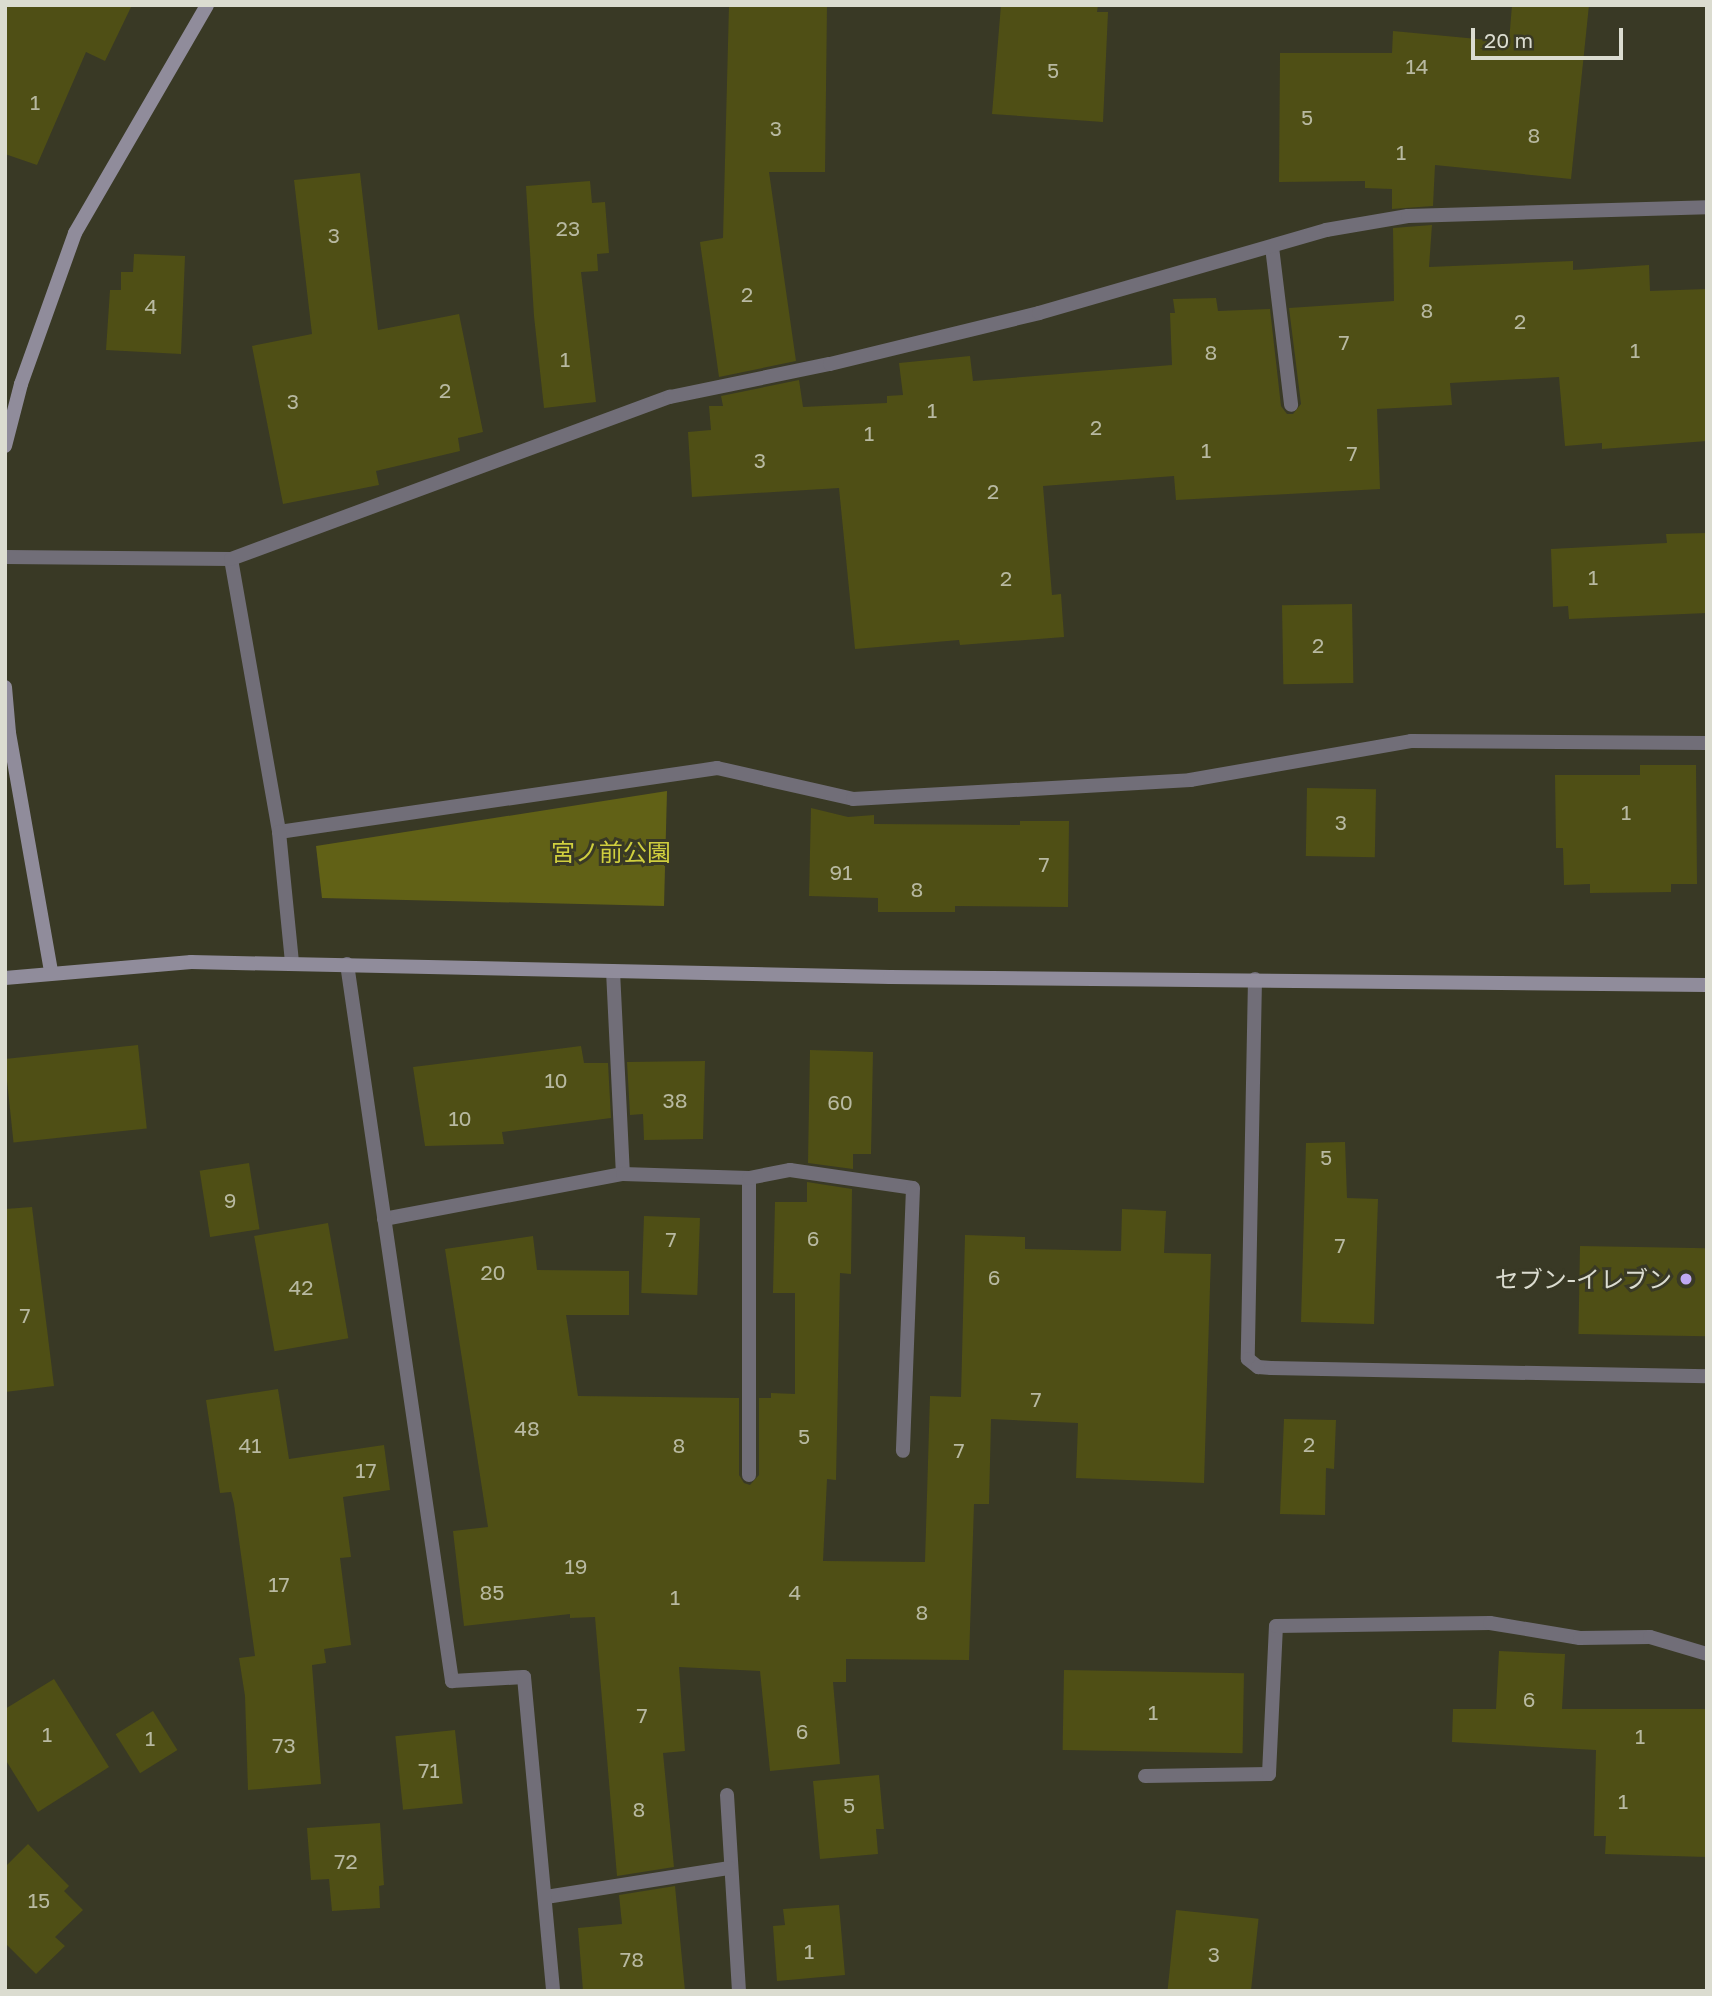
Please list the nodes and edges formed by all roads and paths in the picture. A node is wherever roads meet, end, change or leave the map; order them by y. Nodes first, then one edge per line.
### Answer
1 (207, 5) edge
2 (1707, 207) edge
3 (1272, 247) junction
4 (1291, 405) dead end
5 (5, 446) edge
6 (5, 557) edge
7 (231, 559) junction
8 (5, 687) edge
9 (1707, 743) edge
10 (279, 832) junction
11 (292, 963) junction
12 (347, 964) junction
13 (613, 971) junction
14 (51, 972) junction
15 (5, 978) edge
16 (1255, 979) junction
17 (1707, 985) edge
18 (623, 1174) junction
19 (749, 1178) junction
20 (384, 1219) junction
21 (1707, 1376) edge
22 (902, 1451) dead end
23 (749, 1475) dead end
24 (1707, 1654) edge
25 (1145, 1776) dead end
26 (727, 1795) dead end
27 (730, 1868) junction
28 (546, 1897) junction
29 (553, 1991) edge
30 (739, 1991) edge

1 - 5 street
2 - 3 street
3 - 4 street
3 - 7 street
6 - 7 street
7 - 10 street
8 - 14 street
9 - 10 street
10 - 11 street
11 - 12 street
11 - 14 street
12 - 13 street
12 - 20 street
13 - 16 street
13 - 18 street
14 - 15 street
16 - 17 street
16 - 21 street
18 - 19 street
18 - 20 street
19 - 22 street
19 - 23 street
20 - 28 street
24 - 25 street
26 - 27 street
27 - 28 street
27 - 30 street
28 - 29 street

